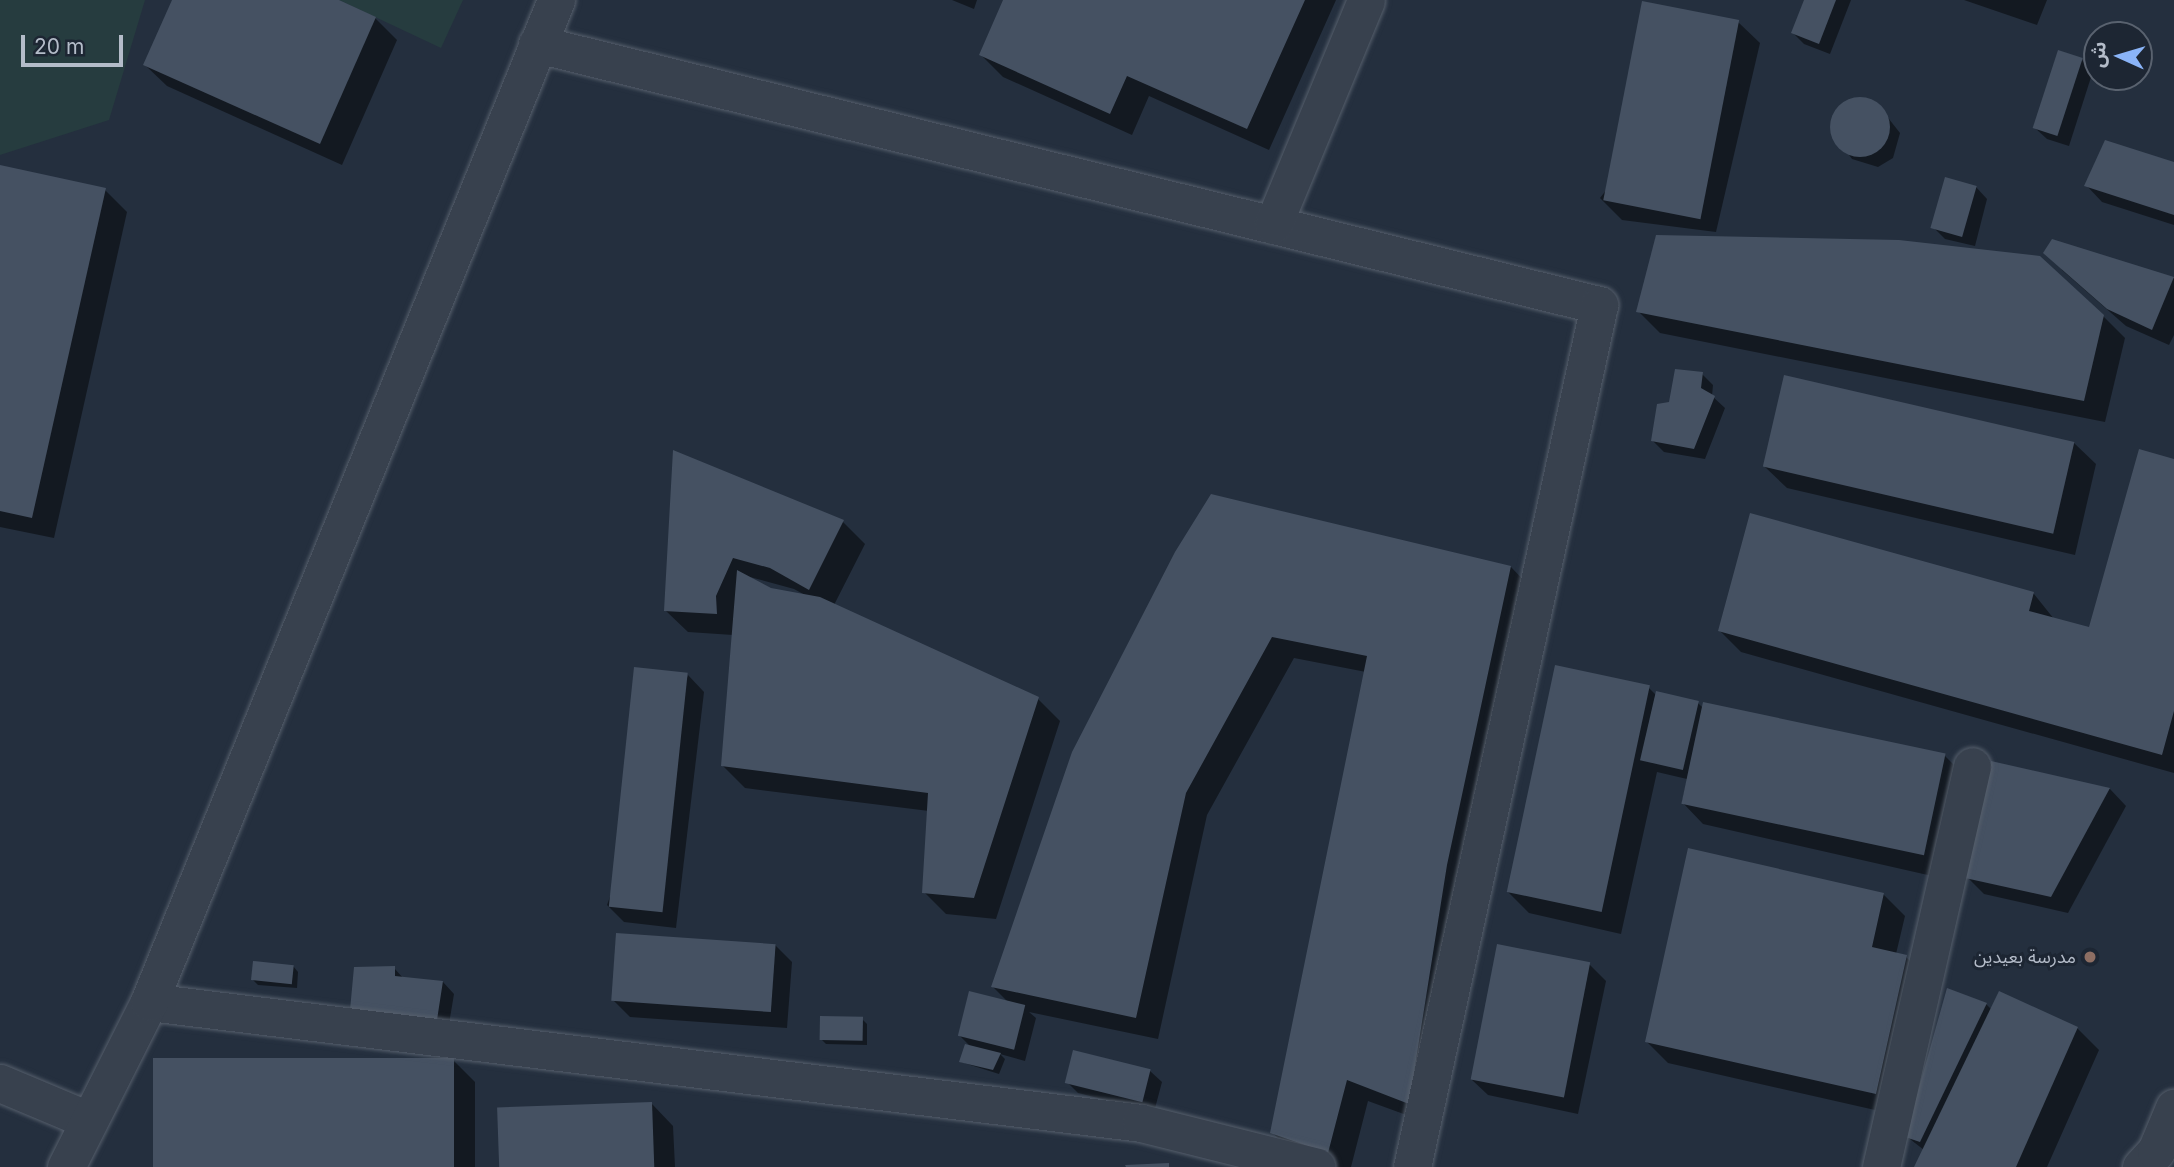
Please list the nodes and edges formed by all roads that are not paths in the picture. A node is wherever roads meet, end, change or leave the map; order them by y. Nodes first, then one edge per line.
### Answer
1 (556, 0) edge
2 (1366, 0) edge
3 (537, 44) junction
4 (1273, 225) junction
5 (1972, 766) dead end
6 (149, 1002) junction
7 (0, 1083) edge
8 (2174, 1108) edge
9 (88, 1120) junction
10 (66, 1167) edge
11 (1317, 1167) edge
12 (1412, 1167) edge
13 (1881, 1167) edge
14 (2141, 1167) edge

1 - 3 street
2 - 4 street
3 - 4 street
3 - 6 street
4 - 12 street
5 - 13 street
6 - 9 street
6 - 11 street
7 - 9 street
8 - 14 street
9 - 10 street

